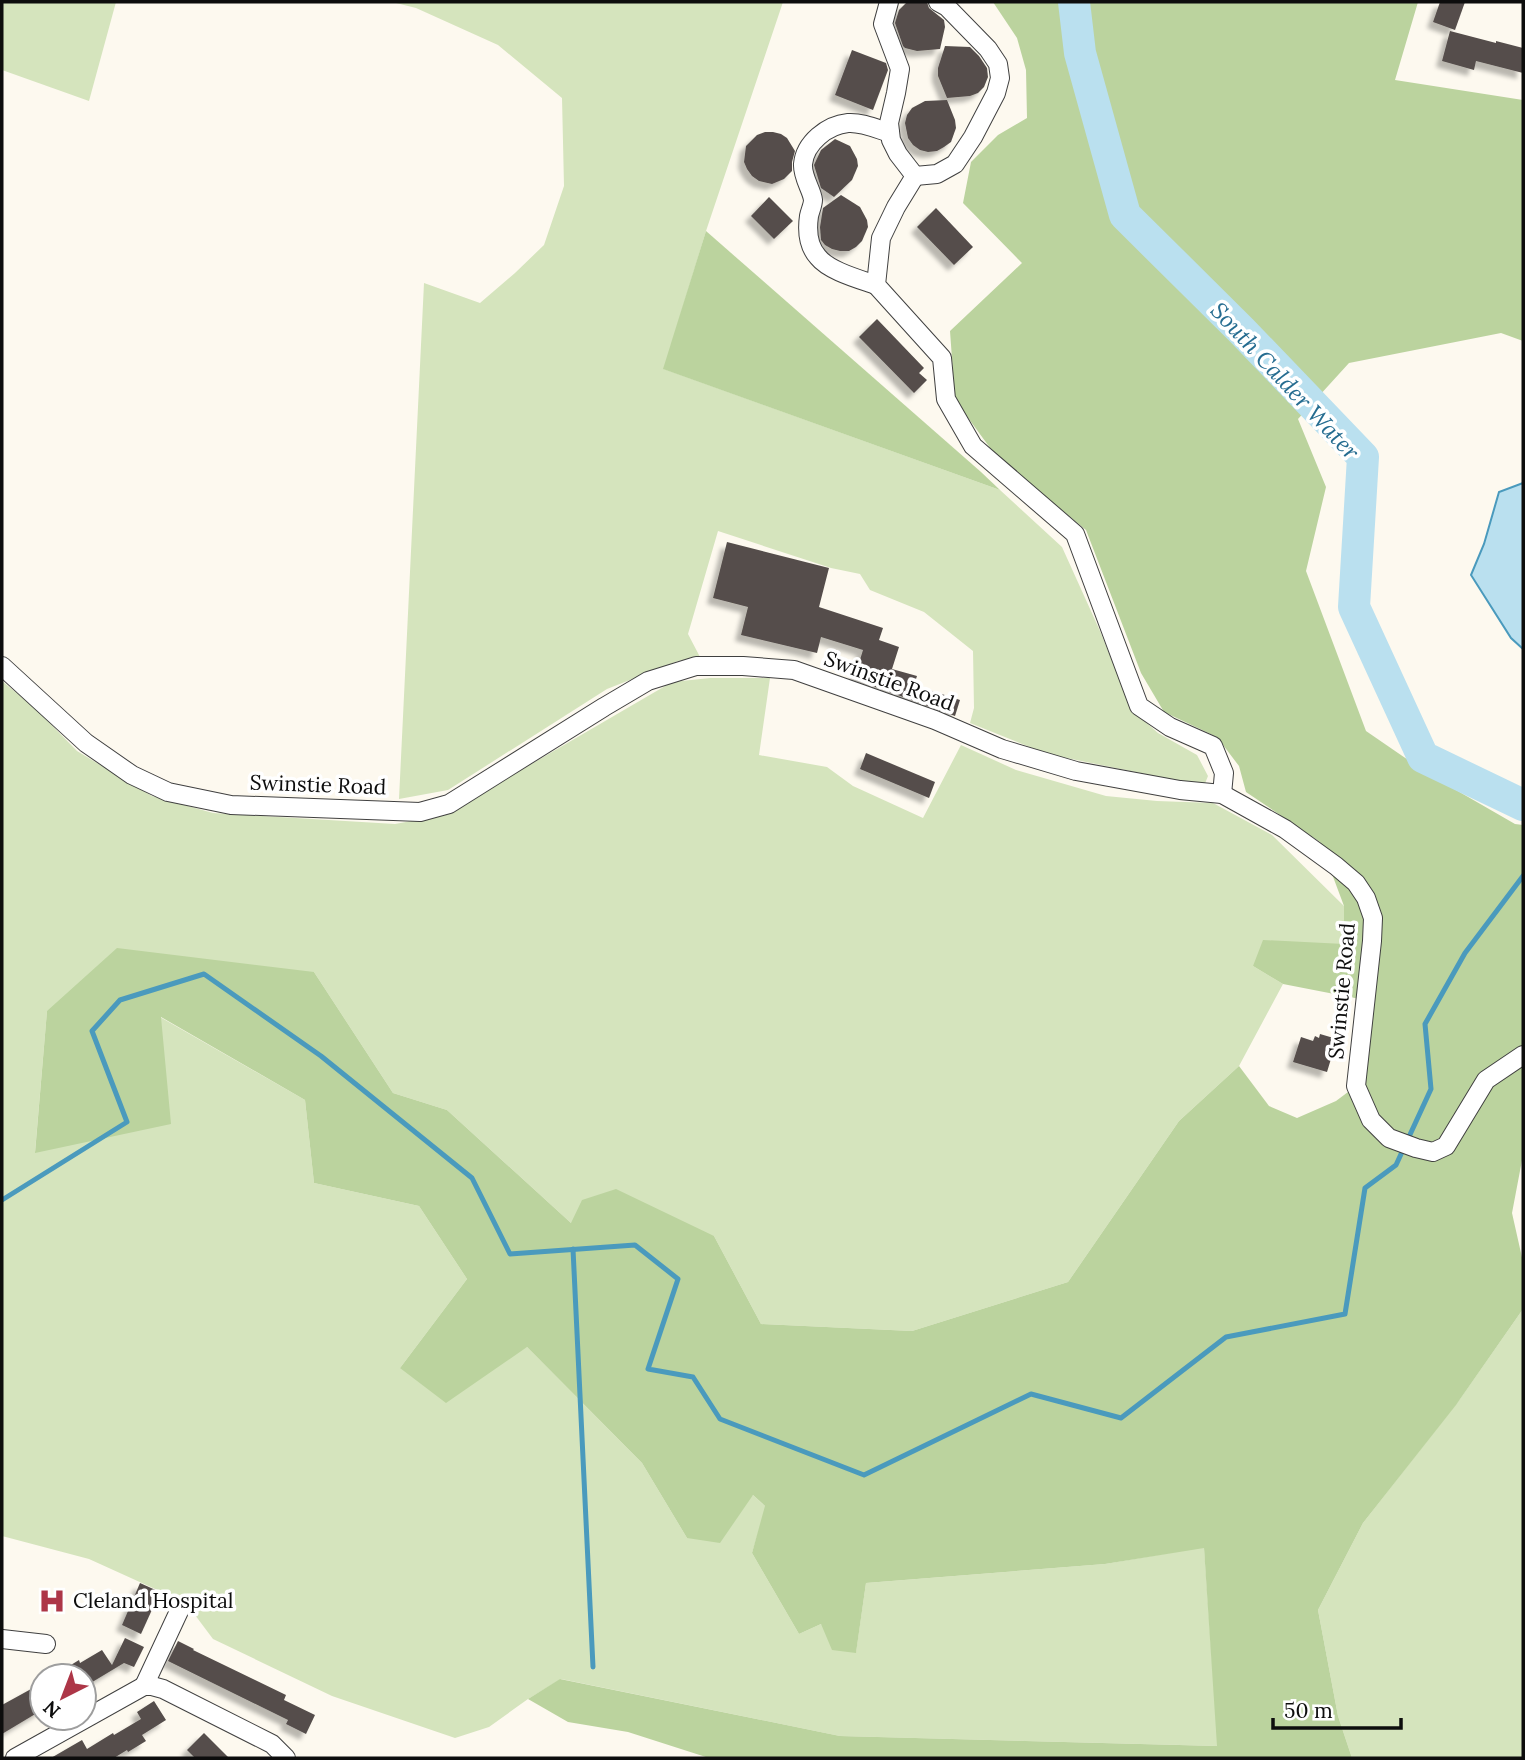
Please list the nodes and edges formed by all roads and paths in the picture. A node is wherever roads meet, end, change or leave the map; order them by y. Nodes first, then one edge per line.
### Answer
1 (889, 2) edge
2 (938, 2) edge
3 (890, 133) junction
4 (915, 176) junction
5 (876, 285) junction
6 (2, 666) edge
7 (1222, 794) junction
8 (1523, 1055) edge
9 (180, 1609) dead end
10 (2, 1639) edge
11 (46, 1644) dead end
12 (144, 1686) junction
13 (22, 1756) edge
14 (286, 1758) edge

1 - 3 street
2 - 4 street
3 - 4 street
3 - 5 street
4 - 5 street
5 - 7 street
6 - 7 street, Swinstie Road
7 - 8 street, Swinstie Road
9 - 12 street
10 - 11 street
12 - 13 street
12 - 14 street

